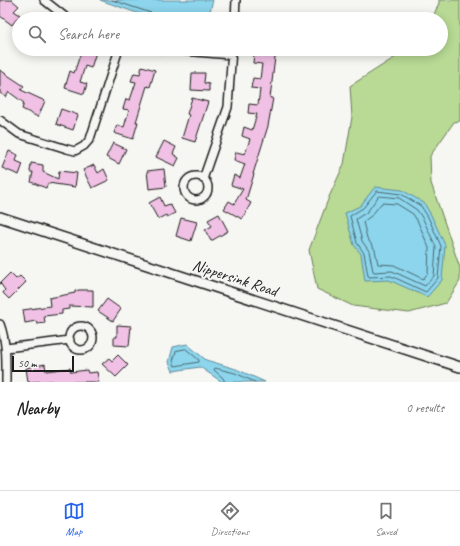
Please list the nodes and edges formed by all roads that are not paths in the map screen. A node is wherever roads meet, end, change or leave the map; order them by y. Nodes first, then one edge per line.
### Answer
1 (44, 0) edge
2 (236, 0) edge
3 (59, 12) edge
4 (235, 12) edge
5 (118, 56) edge
6 (232, 56) edge
7 (0, 120) edge
8 (204, 178) dead end
9 (0, 216) edge
10 (0, 324) edge
11 (70, 340) dead end
12 (6, 348) junction
13 (460, 367) edge
14 (6, 382) edge

1 - 3 street
2 - 4 street
5 - 7 street
6 - 8 street
9 - 13 street, Nippersink Road
10 - 12 street
11 - 12 street
12 - 14 street

